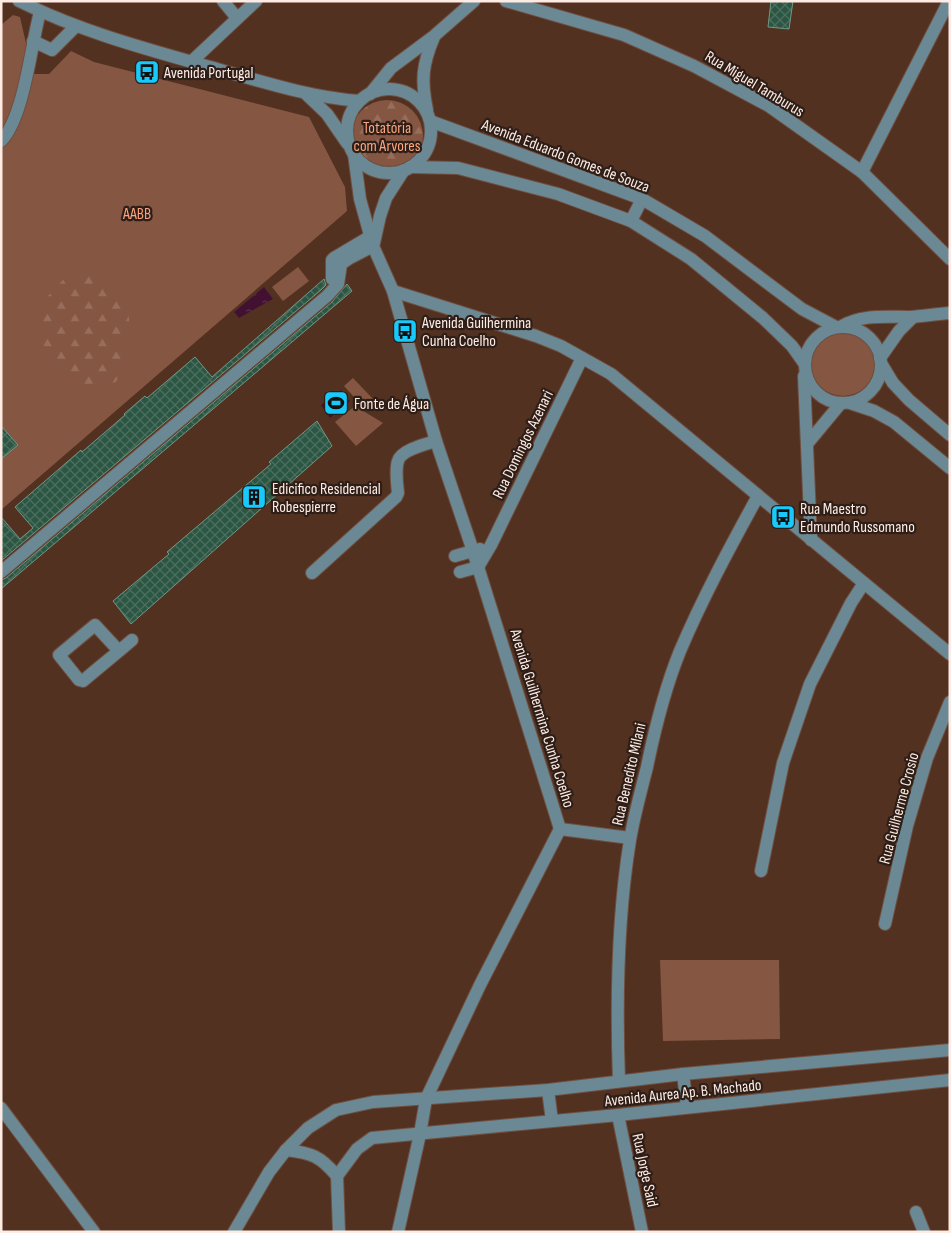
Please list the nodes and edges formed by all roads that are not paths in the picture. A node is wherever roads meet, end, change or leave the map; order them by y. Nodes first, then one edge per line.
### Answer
1 (19, 1) edge
2 (223, 1) edge
3 (256, 1) edge
4 (474, 1) edge
5 (506, 1) edge
6 (949, 1) edge
7 (40, 12) junction
8 (237, 18) junction
9 (76, 26) junction
10 (434, 36) junction
11 (33, 41) junction
12 (52, 50) junction
13 (191, 62) junction
14 (28, 67) junction
15 (306, 94) junction
16 (370, 94) junction
17 (359, 102) junction
18 (429, 117) junction
19 (1, 141) edge
20 (352, 151) junction
21 (407, 168) junction
22 (862, 172) junction
23 (642, 199) junction
24 (631, 221) junction
25 (372, 241) junction
26 (948, 253) edge
27 (393, 291) junction
28 (950, 313) edge
29 (913, 317) junction
30 (838, 327) junction
31 (582, 358) junction
32 (880, 361) junction
33 (804, 366) junction
34 (845, 403) junction
35 (950, 435) edge
36 (436, 441) junction
37 (808, 444) junction
38 (950, 468) edge
39 (758, 496) junction
40 (811, 540) junction
41 (491, 545) junction
42 (473, 551) junction
43 (455, 556) dead end
44 (478, 567) junction
45 (1, 572) edge
46 (460, 572) dead end
47 (312, 573) dead end
48 (864, 584) junction
49 (132, 640) dead end
50 (120, 651) junction
51 (950, 654) edge
52 (950, 702) edge
53 (560, 829) junction
54 (630, 838) junction
55 (761, 871) dead end
56 (885, 924) dead end
57 (950, 1050) edge
58 (683, 1074) junction
59 (950, 1080) edge
60 (618, 1081) junction
61 (548, 1090) junction
62 (426, 1099) junction
63 (687, 1107) junction
64 (1, 1108) edge
65 (618, 1115) junction
66 (552, 1121) junction
67 (420, 1134) junction
68 (286, 1150) junction
69 (337, 1176) junction
70 (916, 1212) dead end
71 (94, 1232) edge
72 (234, 1232) edge
73 (338, 1232) edge
74 (398, 1232) edge
75 (642, 1232) edge
76 (924, 1232) edge

1 - 7 street
2 - 8 street
3 - 8 street
4 - 10 street
5 - 22 street, Rua Miguel Tamburus
6 - 22 street
7 - 9 street
7 - 11 street
8 - 13 street
9 - 12 street
9 - 13 street
10 - 16 street
10 - 18 street
11 - 12 street
11 - 14 street
12 - 14 street
13 - 15 street
14 - 19 street
15 - 17 street
15 - 20 street
16 - 17 street
16 - 18 street
17 - 20 street
18 - 21 street
18 - 23 street, Avenida Eduardo Gomes de Souza
20 - 21 street
20 - 25 street, Avenida Guilhermina Cunha Coelho
21 - 24 street
21 - 25 street
22 - 26 street, Rua Miguel Tamburus
23 - 24 street
23 - 30 street, Avenida Eduardo Gomes de Souza
24 - 33 street
25 - 27 street, Avenida Guilhermina Cunha Coelho
25 - 45 street
27 - 31 street
27 - 36 street, Avenida Guilhermina Cunha Coelho
28 - 29 street
29 - 30 street
29 - 32 street
30 - 32 street
30 - 33 street
31 - 39 street
31 - 41 street, Rua Domingos Azenari
32 - 34 street
32 - 35 street
33 - 34 street
33 - 37 street
34 - 37 street
34 - 38 street
36 - 42 street, Avenida Guilhermina Cunha Coelho
36 - 47 street
37 - 40 street
39 - 40 street
39 - 54 street, Rua Benedito Milani
40 - 48 street
41 - 42 street
41 - 44 street, Rua Domingos Azenari
42 - 43 street
42 - 44 street, Avenida Guilhermina Cunha Coelho
44 - 46 street
44 - 53 street, Avenida Guilhermina Cunha Coelho
48 - 51 street
48 - 55 street
49 - 50 street
50 - 50 street
52 - 56 street, Rua Guilherme Crosio
53 - 54 street
53 - 62 street, Avenida Guilhermina Cunha Coelho
54 - 60 street, Rua Benedito Milani
57 - 58 street, Avenida Aurea Ap. B. Machado
58 - 60 street, Avenida Aurea Ap. B. Machado
58 - 63 street
59 - 63 street, Avenida Aurea Ap. B. Machado
60 - 61 street, Avenida Aurea Ap. B. Machado
61 - 62 street, Avenida Aurea Ap. B. Machado
61 - 66 street
62 - 67 street, Avenida Guilhermina Cunha Coelho
62 - 68 street, Avenida Aurea Ap. B. Machado
63 - 65 street, Avenida Aurea Ap. B. Machado
64 - 71 street
65 - 66 street, Avenida Aurea Ap. B. Machado
65 - 75 street, Rua Jorge Said
66 - 67 street, Avenida Aurea Ap. B. Machado
67 - 69 street, Avenida Aurea Ap. B. Machado
67 - 74 street, Avenida Guilhermina Cunha Coelho
68 - 69 street
68 - 72 street, Avenida Aurea Ap. B. Machado
69 - 73 street
70 - 76 street

